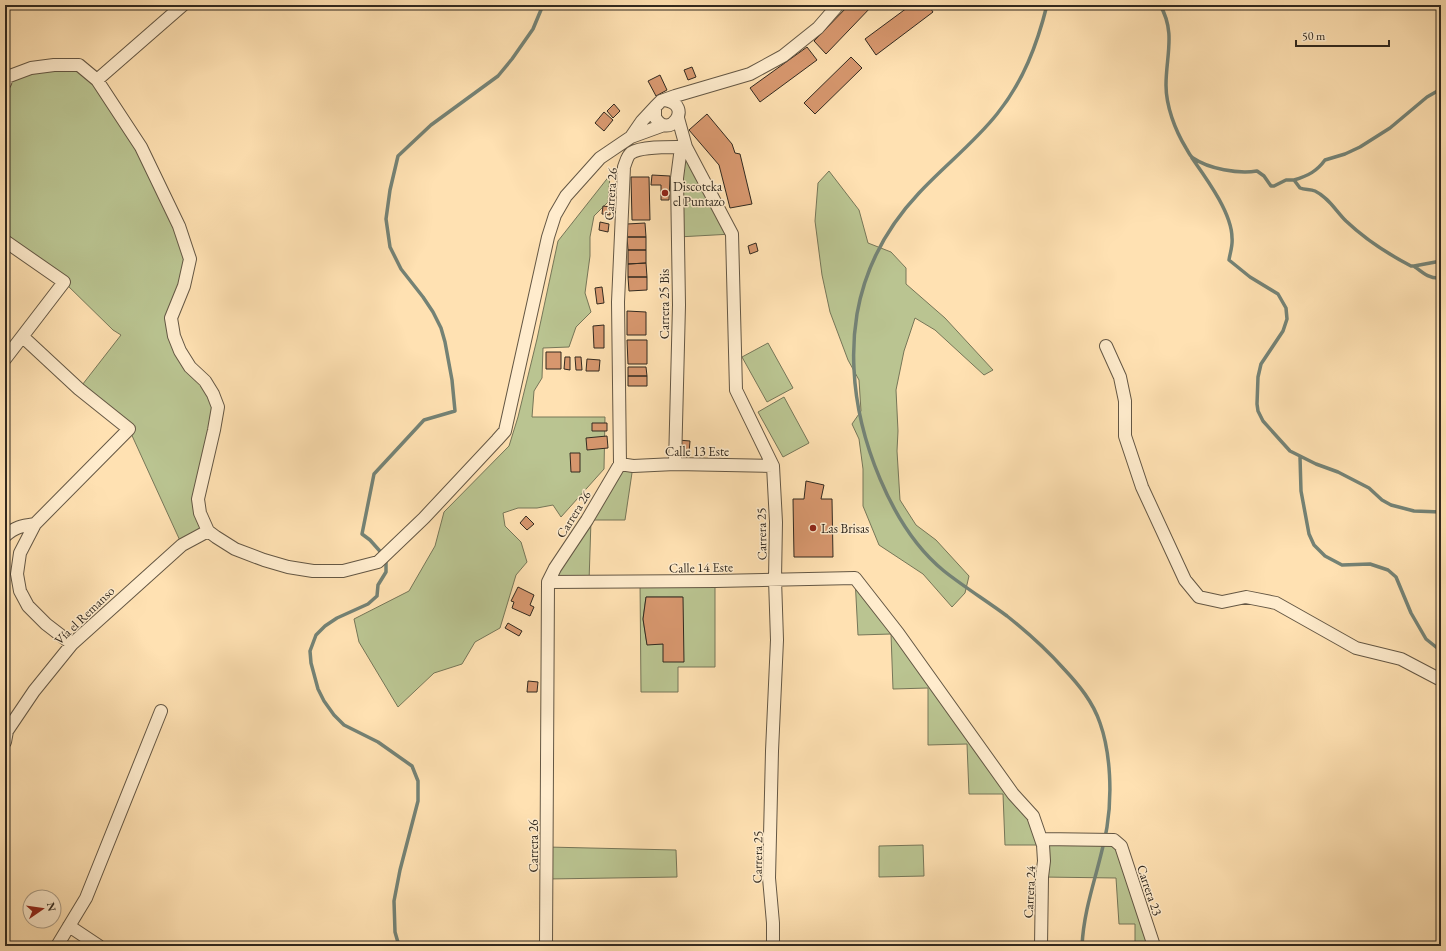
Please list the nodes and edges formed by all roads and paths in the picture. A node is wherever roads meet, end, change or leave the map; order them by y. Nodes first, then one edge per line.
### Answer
1 (183, 5) edge
2 (838, 5) edge
3 (97, 80) junction
4 (5, 83) edge
5 (689, 92) junction
6 (660, 104) junction
7 (678, 118) junction
8 (665, 125) junction
9 (631, 137) junction
10 (685, 144) junction
11 (5, 241) edge
12 (23, 337) junction
13 (1106, 346) dead end
14 (5, 359) edge
15 (620, 464) junction
16 (675, 464) junction
17 (773, 466) junction
18 (35, 524) junction
19 (208, 530) junction
20 (5, 536) edge
21 (855, 578) joint
22 (775, 579) junction
23 (548, 582) junction
24 (72, 644) junction
25 (1441, 680) edge
26 (161, 711) dead end
27 (5, 742) edge
28 (1042, 839) junction
29 (69, 926) junction
30 (57, 946) edge
31 (99, 946) edge
32 (546, 946) edge
33 (772, 946) edge
34 (1041, 946) edge
35 (1154, 946) edge

1 - 3 street
2 - 5 street
3 - 4 street
3 - 19 street
5 - 6 street
5 - 7 street
6 - 7 street
6 - 8 street
6 - 9 street
7 - 8 street
7 - 10 street, Carrera 25
8 - 9 street
8 - 10 street, Carrera 25
9 - 19 street
10 - 15 street, Carrera 26
10 - 16 street, Carrera 25 Bis
10 - 17 street, Carrera 25
11 - 12 street
12 - 14 street
12 - 18 street
13 - 25 street
15 - 16 street, Calle 13 Este
15 - 23 street, Carrera 26
16 - 17 street, Calle 13 Este
17 - 22 street, Carrera 25
18 - 20 street
18 - 24 street
19 - 24 street, Vía el Remanso
21 - 22 street, Calle 14 Este
21 - 28 street, Carrera 24
22 - 23 street, Calle 14 Este
22 - 33 street, Carrera 25
23 - 32 street, Carrera 26
24 - 27 street, Vía el Remanso
26 - 29 street
28 - 34 street, Carrera 24
28 - 35 street, Carrera 23
29 - 30 street
29 - 31 street

